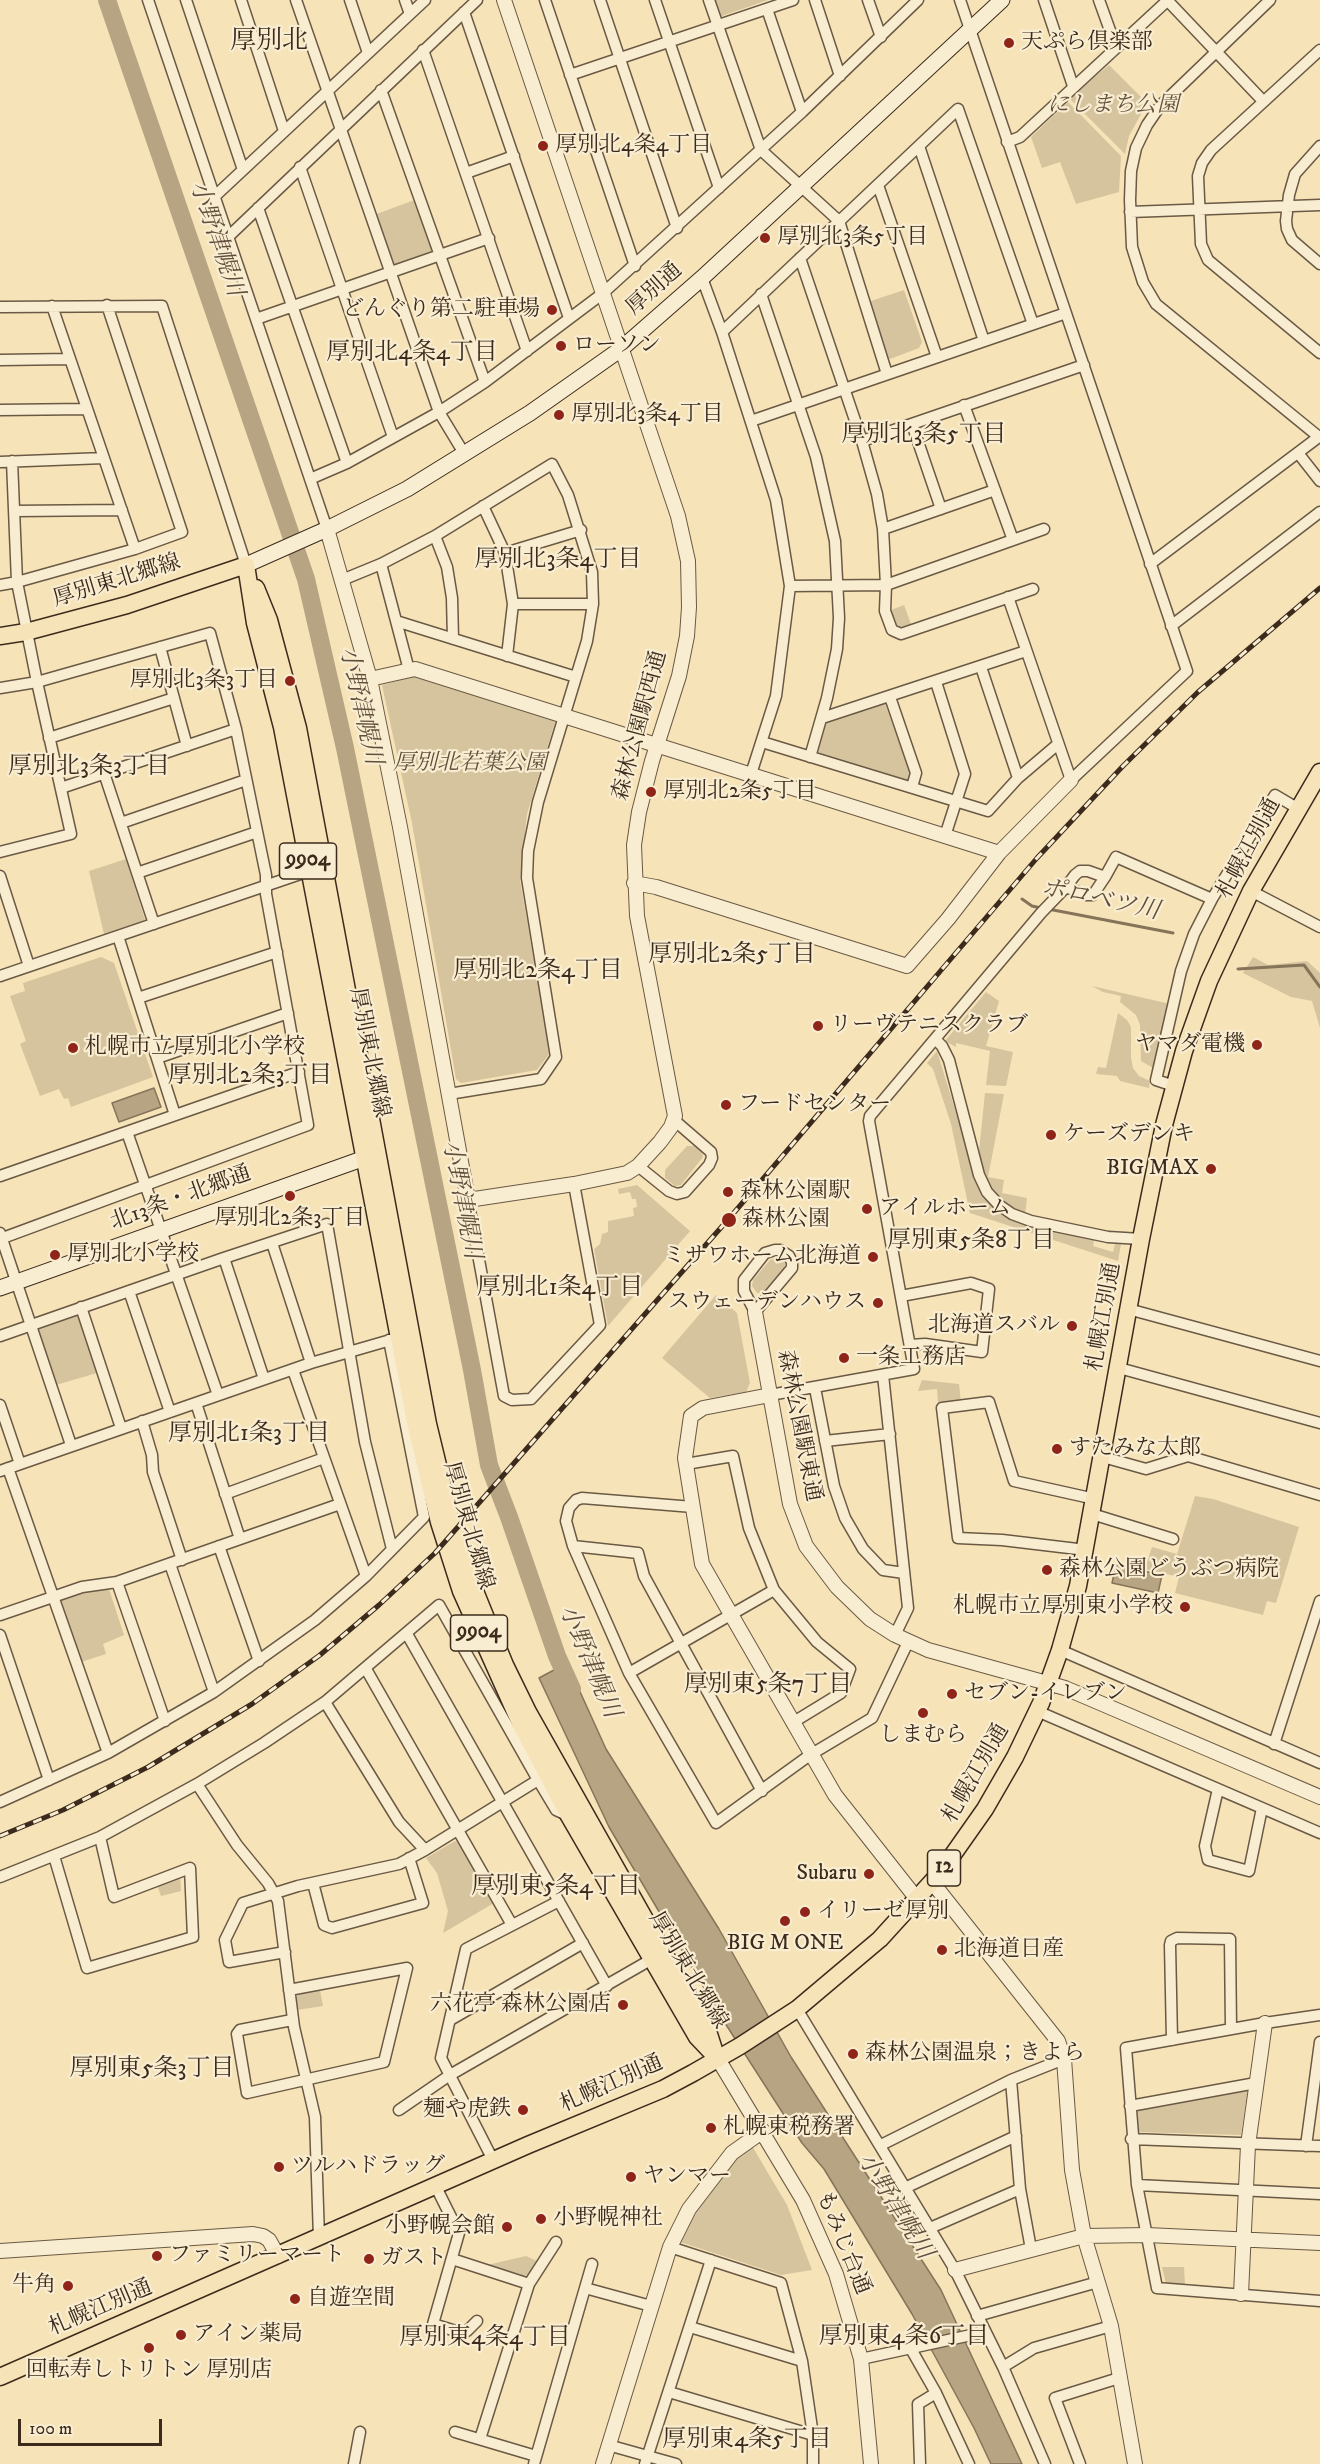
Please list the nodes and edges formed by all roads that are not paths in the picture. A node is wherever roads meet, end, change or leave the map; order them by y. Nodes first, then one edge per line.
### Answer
1 (148, 0) edge
2 (186, 0) edge
3 (241, 0) edge
4 (296, 0) edge
5 (350, 0) edge
6 (405, 0) edge
7 (425, 0) edge
8 (477, 0) edge
9 (504, 0) edge
10 (545, 0) edge
11 (600, 0) edge
12 (655, 0) edge
13 (709, 0) edge
14 (793, 0) edge
15 (815, 0) edge
16 (868, 0) edge
17 (918, 0) edge
18 (960, 0) edge
19 (1002, 0) edge
20 (1044, 0) edge
21 (1099, 0) edge
22 (1270, 0) edge
23 (1164, 2) edge
24 (767, 9) junction
25 (464, 12) junction
26 (410, 14) junction
27 (718, 25) junction
28 (969, 30) junction
29 (881, 37) junction
30 (670, 42) junction
31 (1116, 47) junction
32 (423, 50) junction
33 (1217, 52) junction
34 (1319, 52) edge
35 (368, 53) junction
36 (620, 59) junction
37 (570, 75) junction
38 (840, 76) junction
39 (1072, 86) junction
40 (381, 90) junction
41 (327, 91) junction
42 (1263, 101) junction
43 (802, 112) junction
44 (340, 128) junction
45 (284, 132) junction
46 (1007, 142) junction
47 (919, 146) junction
48 (1320, 146) edge
49 (760, 150) junction
50 (514, 156) junction
51 (300, 167) junction
52 (243, 170) junction
53 (466, 174) junction
54 (878, 185) junction
55 (801, 187) junction
56 (719, 188) junction
57 (214, 197) junction
58 (1320, 205) edge
59 (1287, 206) junction
60 (258, 208) junction
61 (1199, 210) junction
62 (1130, 212) junction
63 (838, 221) junction
64 (677, 228) junction
65 (228, 237) junction
66 (489, 238) junction
67 (440, 255) junction
68 (800, 258) junction
69 (1320, 264) edge
70 (635, 266) junction
71 (390, 272) junction
72 (702, 278) junction
73 (342, 289) junction
74 (602, 294) junction
75 (761, 294) junction
76 (107, 305) junction
77 (52, 306) junction
78 (0, 307) edge
79 (292, 307) junction
80 (1066, 313) junction
81 (569, 318) junction
82 (256, 319) junction
83 (1033, 324) junction
84 (722, 332) junction
85 (984, 341) junction
86 (621, 349) junction
87 (528, 351) junction
88 (1320, 353) edge
89 (937, 357) junction
90 (70, 359) junction
91 (0, 360) edge
92 (1084, 365) junction
93 (887, 374) junction
94 (485, 382) junction
95 (845, 389) junction
96 (798, 404) junction
97 (964, 405) junction
98 (87, 409) junction
99 (0, 410) edge
100 (439, 412) junction
101 (750, 421) junction
102 (912, 424) junction
103 (393, 437) junction
104 (1319, 437) edge
105 (862, 441) junction
106 (1298, 453) junction
107 (465, 455) junction
108 (104, 458) junction
109 (12, 461) junction
110 (0, 462) edge
111 (347, 463) junction
112 (310, 479) junction
113 (1320, 481) edge
114 (995, 490) junction
115 (483, 506) junction
116 (941, 509) junction
117 (122, 510) junction
118 (14, 511) junction
119 (1320, 512) edge
120 (327, 529) junction
121 (883, 529) junction
122 (1044, 529) dead end
123 (581, 530) junction
124 (435, 536) junction
125 (1013, 540) junction
126 (135, 549) junction
127 (505, 553) junction
128 (381, 564) junction
129 (1150, 564) junction
130 (246, 565) junction
131 (342, 580) junction
132 (17, 582) junction
133 (0, 585) edge
134 (838, 585) junction
135 (886, 585) junction
136 (789, 586) junction
137 (1033, 589) dead end
138 (1008, 597) junction
139 (513, 604) junction
140 (593, 604) junction
141 (396, 621) junction
142 (1171, 626) junction
143 (26, 632) junction
144 (0, 636) edge
145 (453, 639) junction
146 (160, 647) junction
147 (1026, 651) junction
148 (507, 656) junction
149 (981, 667) junction
150 (409, 670) junction
151 (576, 677) junction
152 (370, 679) junction
153 (37, 682) junction
154 (936, 682) junction
155 (0, 688) edge
156 (890, 697) junction
157 (174, 698) junction
158 (564, 716) junction
159 (822, 718) junction
160 (236, 729) junction
161 (49, 738) junction
162 (762, 742) junction
163 (1058, 744) junction
164 (657, 745) junction
165 (187, 746) junction
166 (810, 757) junction
167 (1320, 772) edge
168 (105, 773) junction
169 (751, 774) junction
170 (1018, 778) junction
171 (246, 780) junction
172 (1071, 780) junction
173 (912, 787) junction
174 (61, 788) junction
175 (957, 801) junction
176 (1297, 808) junction
177 (121, 823) junction
178 (257, 832) junction
179 (945, 836) junction
180 (0, 852) edge
181 (999, 853) junction
182 (317, 868) junction
183 (137, 873) junction
184 (0, 876) edge
185 (1105, 877) junction
186 (634, 883) junction
187 (266, 885) junction
188 (1066, 887) junction
189 (1251, 891) junction
190 (1212, 899) junction
191 (154, 924) junction
192 (1320, 927) edge
193 (118, 936) junction
194 (277, 952) junction
195 (29, 966) junction
196 (0, 976) edge
197 (138, 998) junction
198 (288, 1013) junction
199 (936, 1040) junction
200 (157, 1058) junction
201 (299, 1072) junction
202 (1174, 1086) junction
203 (449, 1094) junction
204 (175, 1115) junction
205 (674, 1120) junction
206 (126, 1132) junction
207 (371, 1156) junction
208 (638, 1166) junction
209 (0, 1176) edge
210 (574, 1184) junction
211 (146, 1186) junction
212 (468, 1200) junction
213 (162, 1230) junction
214 (1, 1237) edge
215 (1141, 1239) junction
216 (272, 1243) junction
217 (224, 1258) junction
218 (177, 1276) junction
219 (18, 1282) junction
220 (0, 1288) edge
221 (129, 1291) junction
222 (901, 1296) junction
223 (81, 1307) junction
224 (1128, 1309) junction
225 (755, 1312) junction
226 (32, 1325) junction
227 (0, 1336) edge
228 (394, 1338) junction
229 (910, 1345) junction
230 (348, 1352) junction
231 (1320, 1361) edge
232 (311, 1363) junction
233 (1119, 1368) junction
234 (293, 1370) junction
235 (883, 1375) junction
236 (264, 1379) junction
237 (815, 1388) junction
238 (218, 1395) junction
239 (770, 1395) junction
240 (196, 1403) junction
241 (0, 1405) edge
242 (170, 1412) junction
243 (142, 1421) junction
244 (1320, 1423) edge
245 (121, 1428) junction
246 (890, 1434) junction
247 (825, 1441) junction
248 (71, 1445) junction
249 (1102, 1457) junction
250 (324, 1458) junction
251 (20, 1464) junction
252 (686, 1464) junction
253 (4, 1469) edge
254 (1320, 1493) edge
255 (225, 1494) junction
256 (340, 1504) junction
257 (693, 1507) junction
258 (1093, 1507) junction
259 (240, 1539) junction
260 (1173, 1539) dead end
261 (219, 1546) junction
262 (573, 1546) junction
263 (392, 1549) junction
264 (1086, 1550) junction
265 (182, 1560) junction
266 (170, 1564) junction
267 (904, 1574) junction
268 (366, 1576) junction
269 (117, 1582) junction
270 (774, 1590) junction
271 (53, 1597) junction
272 (1320, 1601) edge
273 (0, 1615) edge
274 (733, 1616) junction
275 (407, 1634) junction
276 (0, 1635) edge
277 (895, 1635) junction
278 (909, 1640) junction
279 (681, 1645) junction
280 (1060, 1650) junction
281 (259, 1661) junction
282 (366, 1669) junction
283 (629, 1673) junction
284 (1048, 1682) junction
285 (214, 1692) junction
286 (325, 1702) junction
287 (1037, 1711) junction
288 (165, 1722) junction
289 (792, 1723) junction
290 (1274, 1743) junction
291 (108, 1753) junction
292 (810, 1755) junction
293 (1320, 1763) edge
294 (49, 1780) junction
295 (538, 1780) junction
296 (197, 1784) junction
297 (1218, 1789) junction
298 (762, 1791) junction
299 (1320, 1797) edge
300 (502, 1800) junction
301 (0, 1802) edge
302 (1262, 1808) junction
303 (569, 1816) junction
304 (459, 1830) junction
305 (1320, 1833) edge
306 (100, 1837) junction
307 (425, 1850) junction
308 (54, 1856) junction
309 (409, 1858) junction
310 (0, 1877) edge
311 (314, 1882) junction
312 (932, 1882) junction
313 (275, 1893) junction
314 (917, 1899) junction
315 (559, 1901) junction
316 (512, 1925) junction
317 (583, 1943) junction
318 (285, 1952) junction
319 (652, 1959) junction
320 (607, 1986) junction
321 (289, 1990) junction
322 (793, 2012) junction
323 (1320, 2015) edge
324 (292, 2020) junction
325 (450, 2020) junction
326 (1264, 2023) junction
327 (1231, 2029) junction
328 (1172, 2040) junction
329 (1320, 2042) edge
330 (718, 2059) junction
331 (1064, 2059) junction
332 (450, 2075) junction
333 (306, 2080) junction
334 (1011, 2080) junction
335 (1256, 2083) junction
336 (1130, 2106) junction
337 (399, 2110) dead end
338 (763, 2131) junction
339 (1016, 2136) junction
340 (1131, 2139) junction
341 (880, 2145) junction
342 (1248, 2145) junction
343 (1306, 2146) junction
344 (1320, 2146) edge
345 (494, 2160) junction
346 (1137, 2186) junction
347 (436, 2187) junction
348 (907, 2187) junction
349 (1020, 2188) junction
350 (1245, 2191) junction
351 (1320, 2194) edge
352 (930, 2228) junction
353 (1147, 2235) junction
354 (1084, 2236) junction
355 (319, 2238) junction
356 (1242, 2241) junction
357 (556, 2242) dead end
358 (1320, 2243) edge
359 (670, 2247) junction
360 (1031, 2249) junction
361 (0, 2251) edge
362 (278, 2256) junction
363 (452, 2259) junction
364 (711, 2260) junction
365 (592, 2264) dead end
366 (955, 2270) junction
367 (1098, 2282) junction
368 (529, 2284) junction
369 (585, 2288) junction
370 (1241, 2294) junction
371 (1320, 2301) edge
372 (651, 2306) junction
373 (977, 2316) junction
374 (477, 2321) dead end
375 (1111, 2326) junction
376 (690, 2327) junction
377 (986, 2332) junction
378 (911, 2349) junction
379 (861, 2359) junction
380 (802, 2361) junction
381 (1003, 2367) junction
382 (0, 2377) edge
383 (1119, 2378) junction
384 (669, 2392) junction
385 (936, 2393) junction
386 (360, 2432) dead end
387 (455, 2432) dead end
388 (813, 2435) junction
389 (480, 2439) junction
390 (609, 2445) junction
391 (535, 2460) edge
392 (646, 2460) edge
393 (354, 2464) edge
394 (603, 2464) edge
395 (676, 2464) edge
396 (813, 2464) edge
397 (871, 2464) edge
398 (920, 2464) edge
399 (969, 2464) edge
400 (1045, 2464) edge
401 (1080, 2464) edge
402 (1135, 2464) edge

1 - 57 street
2 - 52 street
3 - 45 street
4 - 41 street
5 - 35 street
6 - 26 street
7 - 26 street
8 - 25 street
9 - 74 street, 森林公園駅西通
10 - 37 street
11 - 36 street
12 - 30 street
13 - 27 street
14 - 24 street
15 - 38 street
16 - 29 street
17 - 29 street
18 - 28 street
19 - 28 main road, 厚別通
20 - 39 street
21 - 31 street
22 - 33 street
23 - 31 street
23 - 33 street
24 - 27 street
24 - 43 street
25 - 32 street
25 - 50 street
26 - 35 street
27 - 30 street
27 - 49 street
28 - 46 street
28 - 55 main road, 厚別通
29 - 38 street
30 - 36 street
30 - 56 street
31 - 39 street
32 - 40 street
32 - 53 street
33 - 42 street
33 - 62 street
34 - 42 street
35 - 41 street
36 - 37 street
36 - 64 street
37 - 70 street
38 - 43 street
39 - 46 street
40 - 44 street
40 - 67 street
41 - 44 street
41 - 45 street
42 - 61 street
43 - 49 street
44 - 51 street
44 - 71 street
45 - 52 street
46 - 80 street
47 - 54 street
47 - 83 street
47 - 85 street
48 - 59 street
49 - 55 street
49 - 56 street
50 - 53 street
50 - 81 street
51 - 60 street
51 - 73 street
52 - 57 street
53 - 66 street
54 - 63 street
54 - 89 street
55 - 63 street
55 - 72 main road, 厚別通
56 - 64 street
57 - 65 street
58 - 59 street
59 - 61 street
59 - 69 street
60 - 65 street
60 - 79 street
61 - 62 street
61 - 88 street
62 - 104 street
63 - 68 street
63 - 93 street
64 - 70 street
65 - 82 street
66 - 67 street
66 - 87 street
67 - 71 street
67 - 94 street
68 - 75 street
68 - 95 street
70 - 74 street
71 - 73 street
71 - 100 street
72 - 84 street
72 - 86 main road, 厚別通
73 - 79 street
73 - 103 street
74 - 81 street
74 - 86 street, 森林公園駅西通
75 - 84 street
75 - 96 street
76 - 77 street
76 - 126 street
76 - 130 street
77 - 78 street
77 - 90 street
79 - 82 street
79 - 111 street
80 - 83 street
80 - 92 street
81 - 87 street
82 - 112 street
83 - 85 street
84 - 101 street
85 - 89 street
86 - 107 main road, 厚別通
86 - 164 street, 森林公園駅西通
87 - 94 street
89 - 93 street
90 - 91 street
90 - 98 street
92 - 97 street
92 - 129 street
93 - 95 street
94 - 100 street
95 - 96 street
95 - 105 street
96 - 101 street
96 - 134 street
97 - 102 street
97 - 114 street
98 - 99 street
98 - 108 street
100 - 103 street
100 - 107 street
101 - 136 street
102 - 105 street
102 - 116 street
103 - 111 street
104 - 106 street
105 - 121 street
106 - 113 street
106 - 129 street
107 - 120 main road, 厚別通
108 - 109 street
108 - 117 street
109 - 110 street
109 - 118 street
111 - 112 street
112 - 120 street
114 - 116 street
114 - 125 street
115 - 123 street
115 - 124 street
115 - 127 street
116 - 121 street
117 - 118 street
117 - 126 street
118 - 132 street
119 - 142 street
120 - 130 main road, 厚別通
120 - 131 street
121 - 135 street
122 - 125 street
123 - 127 street
123 - 140 street
124 - 128 street
124 - 145 street
125 - 135 street
126 - 132 street
127 - 139 street
128 - 131 street
128 - 141 street
129 - 142 street
130 - 143 main road, 厚別東北郷線
130 - 182 main road, 厚別東北郷線 / 9904
131 - 152 street
132 - 133 street
132 - 143 street
134 - 135 street
134 - 136 street
134 - 159 street
135 - 138 street
136 - 162 street
137 - 138 street
138 - 147 street
139 - 140 street
139 - 148 street
140 - 151 street
141 - 145 street
141 - 150 street
142 - 172 street
143 - 144 main road, 厚別東北郷線
143 - 153 street
145 - 148 street
146 - 153 street
146 - 157 street
146 - 160 street
147 - 149 street
147 - 163 street
148 - 151 street
149 - 154 street
149 - 170 street
150 - 152 street
150 - 158 street
151 - 158 street
152 - 203 street
153 - 155 street
153 - 161 street
154 - 156 street
154 - 175 street
156 - 159 street
156 - 173 street
157 - 161 street
157 - 165 street
158 - 164 street
158 - 203 street
159 - 166 street
160 - 165 street
160 - 171 street
161 - 174 street
162 - 166 street
162 - 169 street
163 - 170 street
163 - 172 street
164 - 169 street
164 - 186 street, 森林公園駅西通
165 - 168 street
166 - 173 street
167 - 176 main road, 札幌江別通 / 12
168 - 174 street
168 - 177 street
169 - 179 street
170 - 175 street
171 - 177 street
171 - 178 street
172 - 181 street
173 - 175 street
174 - 180 street
175 - 179 street
176 - 189 main road, 札幌江別通 / 12
176 - 190 street
177 - 183 street
178 - 183 street
178 - 187 street
179 - 181 street
181 - 186 street
182 - 187 street
182 - 207 main road, 厚別東北郷線 / 9904
183 - 191 street
184 - 195 street
185 - 188 street
185 - 188 street
185 - 190 street
186 - 205 street, 森林公園駅西通
187 - 191 street
187 - 194 street
188 - 199 street
189 - 192 street
189 - 202 main road, 札幌江別通 / 12
190 - 202 street
191 - 193 street
193 - 195 street
193 - 197 street
194 - 197 street
194 - 198 street
195 - 196 street
197 - 200 street
198 - 200 street
198 - 201 street
199 - 215 street
199 - 222 street
200 - 204 street
201 - 204 street
201 - 211 street
202 - 215 main road, 札幌江別通 / 12
203 - 212 street
204 - 206 street
205 - 208 street
205 - 208 street
206 - 209 street
206 - 211 street
207 - 213 main road, 北13条・北郷通
207 - 228 main road, 厚別東北郷線 / 9904
207 - 330 main road, 厚別東北郷線 / 9904
208 - 210 street
210 - 212 street
210 - 212 street
211 - 213 street
211 - 214 street
213 - 218 street
213 - 219 main road, 北13条・北郷通
214 - 219 street
215 - 224 main road, 札幌江別通 / 12
216 - 217 street
216 - 230 street
216 - 232 street
217 - 218 street
217 - 236 street
218 - 221 street
218 - 238 street
219 - 220 main road, 北13条・北郷通
219 - 226 street
221 - 223 street
221 - 242 street
222 - 229 street
222 - 229 street
223 - 226 street
223 - 245 street
224 - 231 street
224 - 233 main road, 札幌江別通 / 12
225 - 225 street
225 - 239 street, 森林公園駅東通
226 - 227 street
226 - 248 street
228 - 230 street
228 - 263 street
228 - 303 main road, 厚別東北郷線 / 9904
229 - 235 street
230 - 232 street
230 - 263 street
232 - 234 street
233 - 244 street
233 - 249 main road, 札幌江別通 / 12
234 - 236 street
234 - 250 street
235 - 237 street
235 - 246 street
236 - 238 street
237 - 239 street
237 - 247 street
238 - 240 street
239 - 252 street
239 - 277 street, 森林公園駅東通
240 - 242 street
240 - 255 street
241 - 251 street
242 - 243 street
243 - 245 street
243 - 265 street
245 - 248 street
246 - 247 street
246 - 267 street
247 - 267 street
248 - 251 street
249 - 254 street
249 - 258 main road, 札幌江別通 / 12
250 - 255 street
250 - 256 street
251 - 253 street
252 - 257 street
252 - 270 street
253 - 271 street
255 - 259 street
256 - 259 street
256 - 268 street
257 - 262 street
257 - 274 street
258 - 260 street
258 - 264 main road, 札幌江別通 / 12
258 - 264 street
259 - 261 street
261 - 265 street
261 - 281 street
262 - 279 street
262 - 283 street
263 - 268 street
264 - 280 main road, 札幌江別通 / 12
265 - 266 street
266 - 269 street
266 - 285 street
267 - 277 street
268 - 281 street
269 - 271 street
269 - 288 street
270 - 274 street
270 - 289 street
271 - 273 street
271 - 291 street
272 - 290 street
274 - 279 street
274 - 289 street
275 - 282 street
275 - 295 street
275 - 300 street
276 - 294 street
277 - 278 street, 森林公園駅東通
278 - 284 street, 森林公園駅東通
278 - 292 street
279 - 283 street
279 - 298 street
280 - 284 main road, 札幌江別通 / 12
280 - 290 street
281 - 285 street
282 - 286 street
282 - 304 street
283 - 298 street
284 - 287 main road, 札幌江別通 / 12
284 - 299 street, 森林公園駅東通
285 - 288 street
286 - 296 street
286 - 307 street
287 - 297 street
287 - 312 main road, 札幌江別通 / 12
288 - 291 street
289 - 292 street
290 - 293 street
291 - 294 street
292 - 298 street
292 - 314 street
294 - 301 street
295 - 300 street
295 - 303 street
296 - 306 street
296 - 313 street
297 - 302 street
297 - 302 street
300 - 304 street
300 - 315 street
302 - 305 street
303 - 319 main road, 厚別東北郷線 / 9904
304 - 307 street
304 - 316 street
306 - 308 street
306 - 308 street
307 - 309 street
308 - 310 street
309 - 311 street
309 - 311 street
311 - 313 street
312 - 314 main road, 札幌江別通 / 12
312 - 331 street
313 - 318 street
313 - 318 street
314 - 322 main road, 札幌江別通 / 12
315 - 316 street
315 - 317 street
316 - 325 street
317 - 320 street
317 - 325 street
318 - 321 street
319 - 320 street
319 - 330 main road, 厚別東北郷線 / 9904
320 - 332 street
321 - 324 street
321 - 333 street
322 - 330 main road, 札幌江別通 / 12
322 - 341 street
323 - 326 street
324 - 333 street
324 - 333 street
325 - 332 street
326 - 327 street
326 - 335 street
327 - 328 street
327 - 328 street
328 - 336 street
329 - 343 street
330 - 338 street, もみじ台通
330 - 345 main road, 札幌江別通 / 12
331 - 334 street
331 - 354 street
332 - 337 street
332 - 345 street
333 - 355 street
334 - 339 street
334 - 341 street
335 - 336 street
335 - 342 street
336 - 340 street
338 - 359 street
338 - 379 street, もみじ台通
339 - 348 street
339 - 349 street
340 - 342 street
340 - 346 street
341 - 348 street
342 - 343 street
342 - 350 street
343 - 344 street
345 - 347 main road, 札幌江別通 / 12
346 - 350 street
346 - 353 street
347 - 355 main road, 札幌江別通 / 12
347 - 363 street
348 - 352 street
349 - 352 street
349 - 360 street
350 - 351 street
350 - 356 street
352 - 366 street
353 - 354 street
353 - 356 street
353 - 370 street
354 - 360 street
354 - 367 street
355 - 362 main road, 札幌江別通 / 12
356 - 358 street
356 - 370 street
357 - 368 street
359 - 364 street
359 - 372 street
360 - 366 street
361 - 362 street
362 - 382 main road, 札幌江別通 / 12
363 - 368 street
363 - 374 street
364 - 376 street
364 - 380 street
365 - 369 street
366 - 373 street
367 - 373 street
367 - 375 street
368 - 389 street
369 - 372 street
369 - 391 street
370 - 371 street
372 - 390 street
373 - 377 street
375 - 381 street
375 - 383 street
376 - 380 street
376 - 384 street
377 - 378 street
377 - 381 street
378 - 379 street
378 - 385 street
379 - 397 street, もみじ台通
380 - 388 street
381 - 400 street
383 - 401 street
383 - 402 street
384 - 388 street
384 - 392 street
385 - 398 street
385 - 399 street
386 - 393 street
387 - 389 street
388 - 396 street
389 - 391 street
390 - 392 street
390 - 394 street
392 - 395 street

